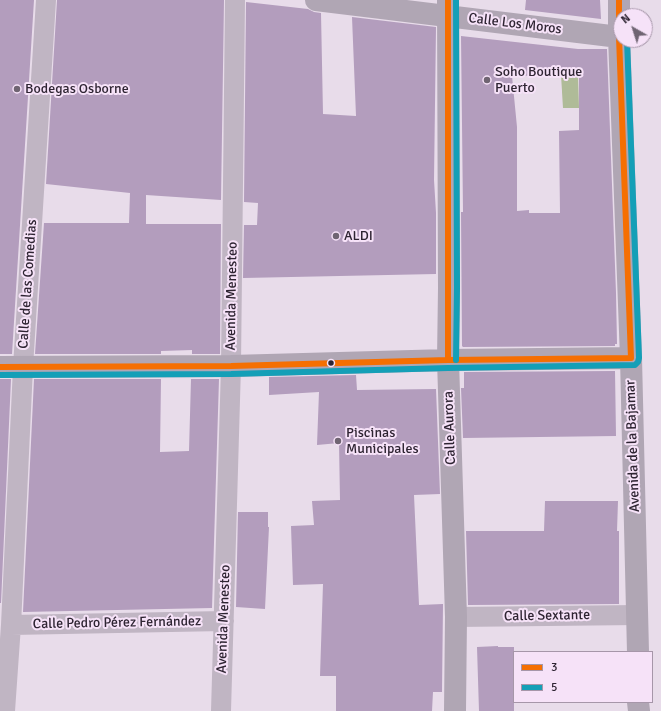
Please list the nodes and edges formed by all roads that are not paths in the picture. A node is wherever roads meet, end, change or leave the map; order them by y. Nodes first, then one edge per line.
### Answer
1 (46, 0) edge
2 (235, 0) edge
3 (316, 0) edge
4 (448, 8) edge
5 (613, 36) edge
6 (619, 48) edge
7 (631, 358) junction
8 (448, 360) junction
9 (231, 366) junction
10 (0, 367) edge
11 (22, 367) junction
12 (638, 615) junction
13 (456, 617) junction
14 (224, 621) junction
15 (11, 625) junction
16 (638, 651) edge
17 (5, 711) edge
18 (221, 711) edge
19 (455, 711) edge

1 - 11 street, Calle de las Comedias
2 - 9 street, Avenida Menesteo
3 - 4 street, Calle Los Moros
4 - 5 street, Calle Los Moros
4 - 8 street, Calle Aurora
6 - 7 street, Avenida de la Bajamar
7 - 8 street
7 - 12 street, Avenida de la Bajamar
8 - 9 street
8 - 13 street, Calle Aurora
9 - 11 street
9 - 14 street, Avenida Menesteo
10 - 11 street
11 - 15 street, Calle de las Comedias
12 - 13 street, Calle Sextante
12 - 16 street, Avenida de la Bajamar
13 - 19 street, Calle Aurora
14 - 15 street, Calle Pedro Pérez Fernández
14 - 18 street, Avenida Menesteo
15 - 17 street, Calle de las Comedias

